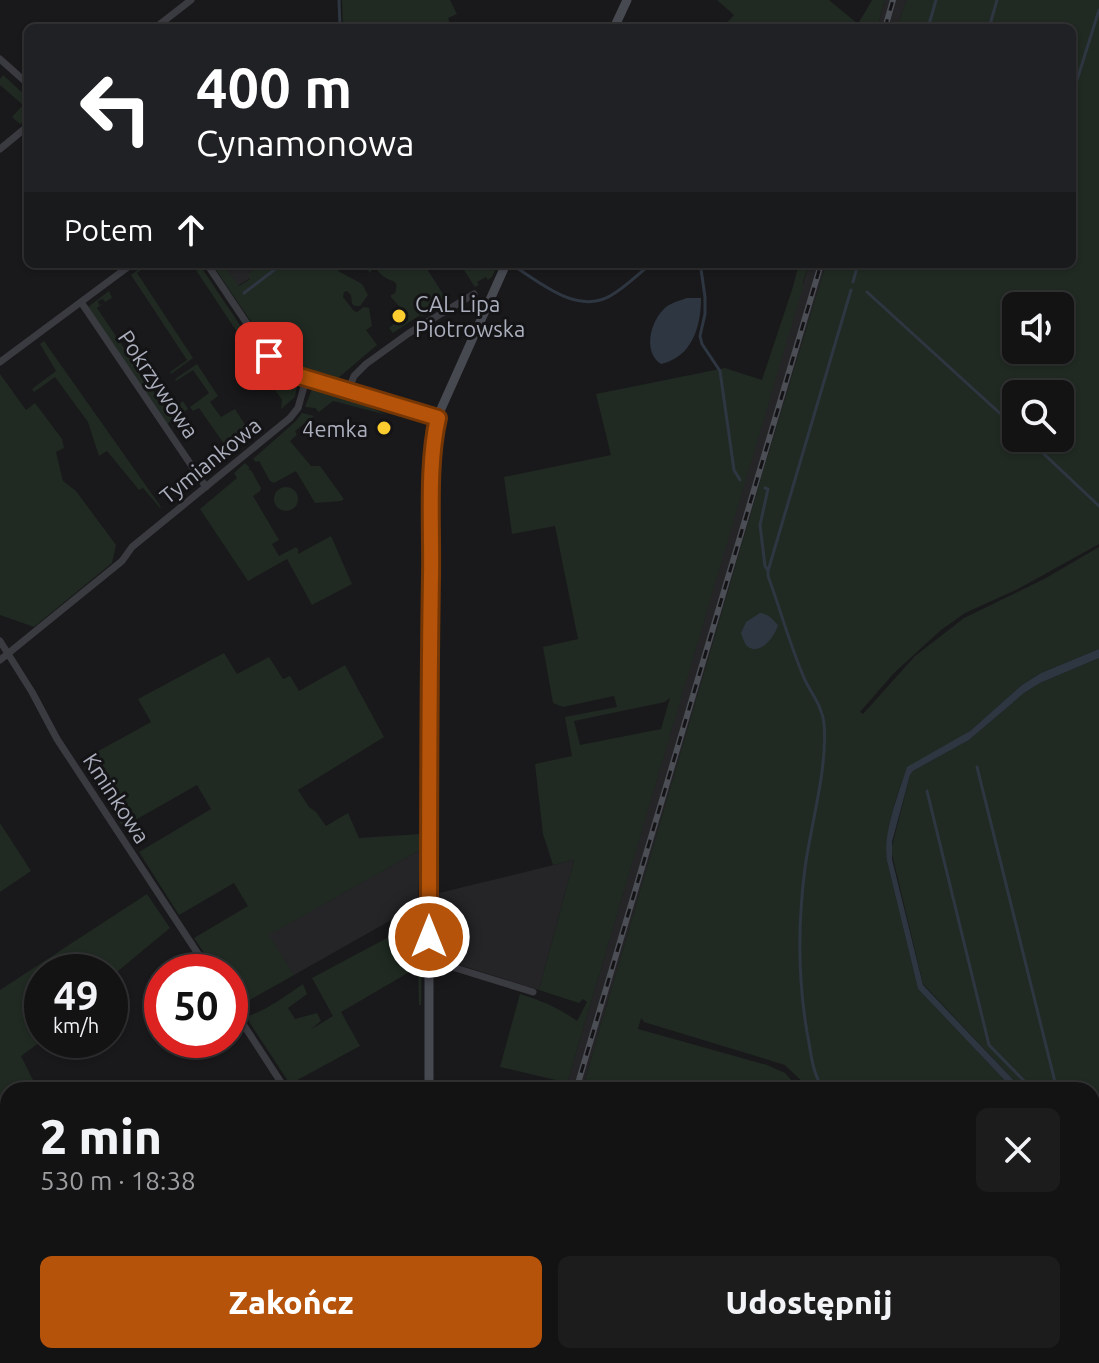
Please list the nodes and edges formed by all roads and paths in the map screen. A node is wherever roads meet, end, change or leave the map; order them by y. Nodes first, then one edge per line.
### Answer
1 (191, 0) edge
2 (627, 0) edge
3 (160, 24) edge
4 (616, 24) edge
5 (0, 59) edge
6 (24, 80) edge
7 (24, 129) edge
8 (0, 149) edge
9 (127, 268) edge
10 (210, 268) edge
11 (504, 268) edge
12 (474, 294) dead end
13 (81, 302) junction
14 (0, 362) edge
15 (306, 379) junction
16 (348, 391) junction
17 (438, 418) junction
18 (206, 487) junction
19 (0, 641) edge
20 (8, 654) junction
21 (0, 660) edge
22 (198, 954) edge
23 (428, 962) junction
24 (533, 992) dead end
25 (248, 1032) edge
26 (281, 1082) edge
27 (429, 1082) edge

1 - 3 street
2 - 4 main road
5 - 6 street
7 - 8 street
9 - 13 street
10 - 15 street
11 - 17 main road
12 - 16 street
13 - 14 street
13 - 18 street, Pokrzywowa
15 - 16 street
15 - 18 street, Tymiankowa
16 - 17 street
17 - 23 main road
18 - 20 street, Tymiankowa
19 - 20 street, Kminkowa
20 - 21 street, Tymiankowa
20 - 22 street, Kminkowa
23 - 24 street
23 - 27 main road
25 - 26 street

